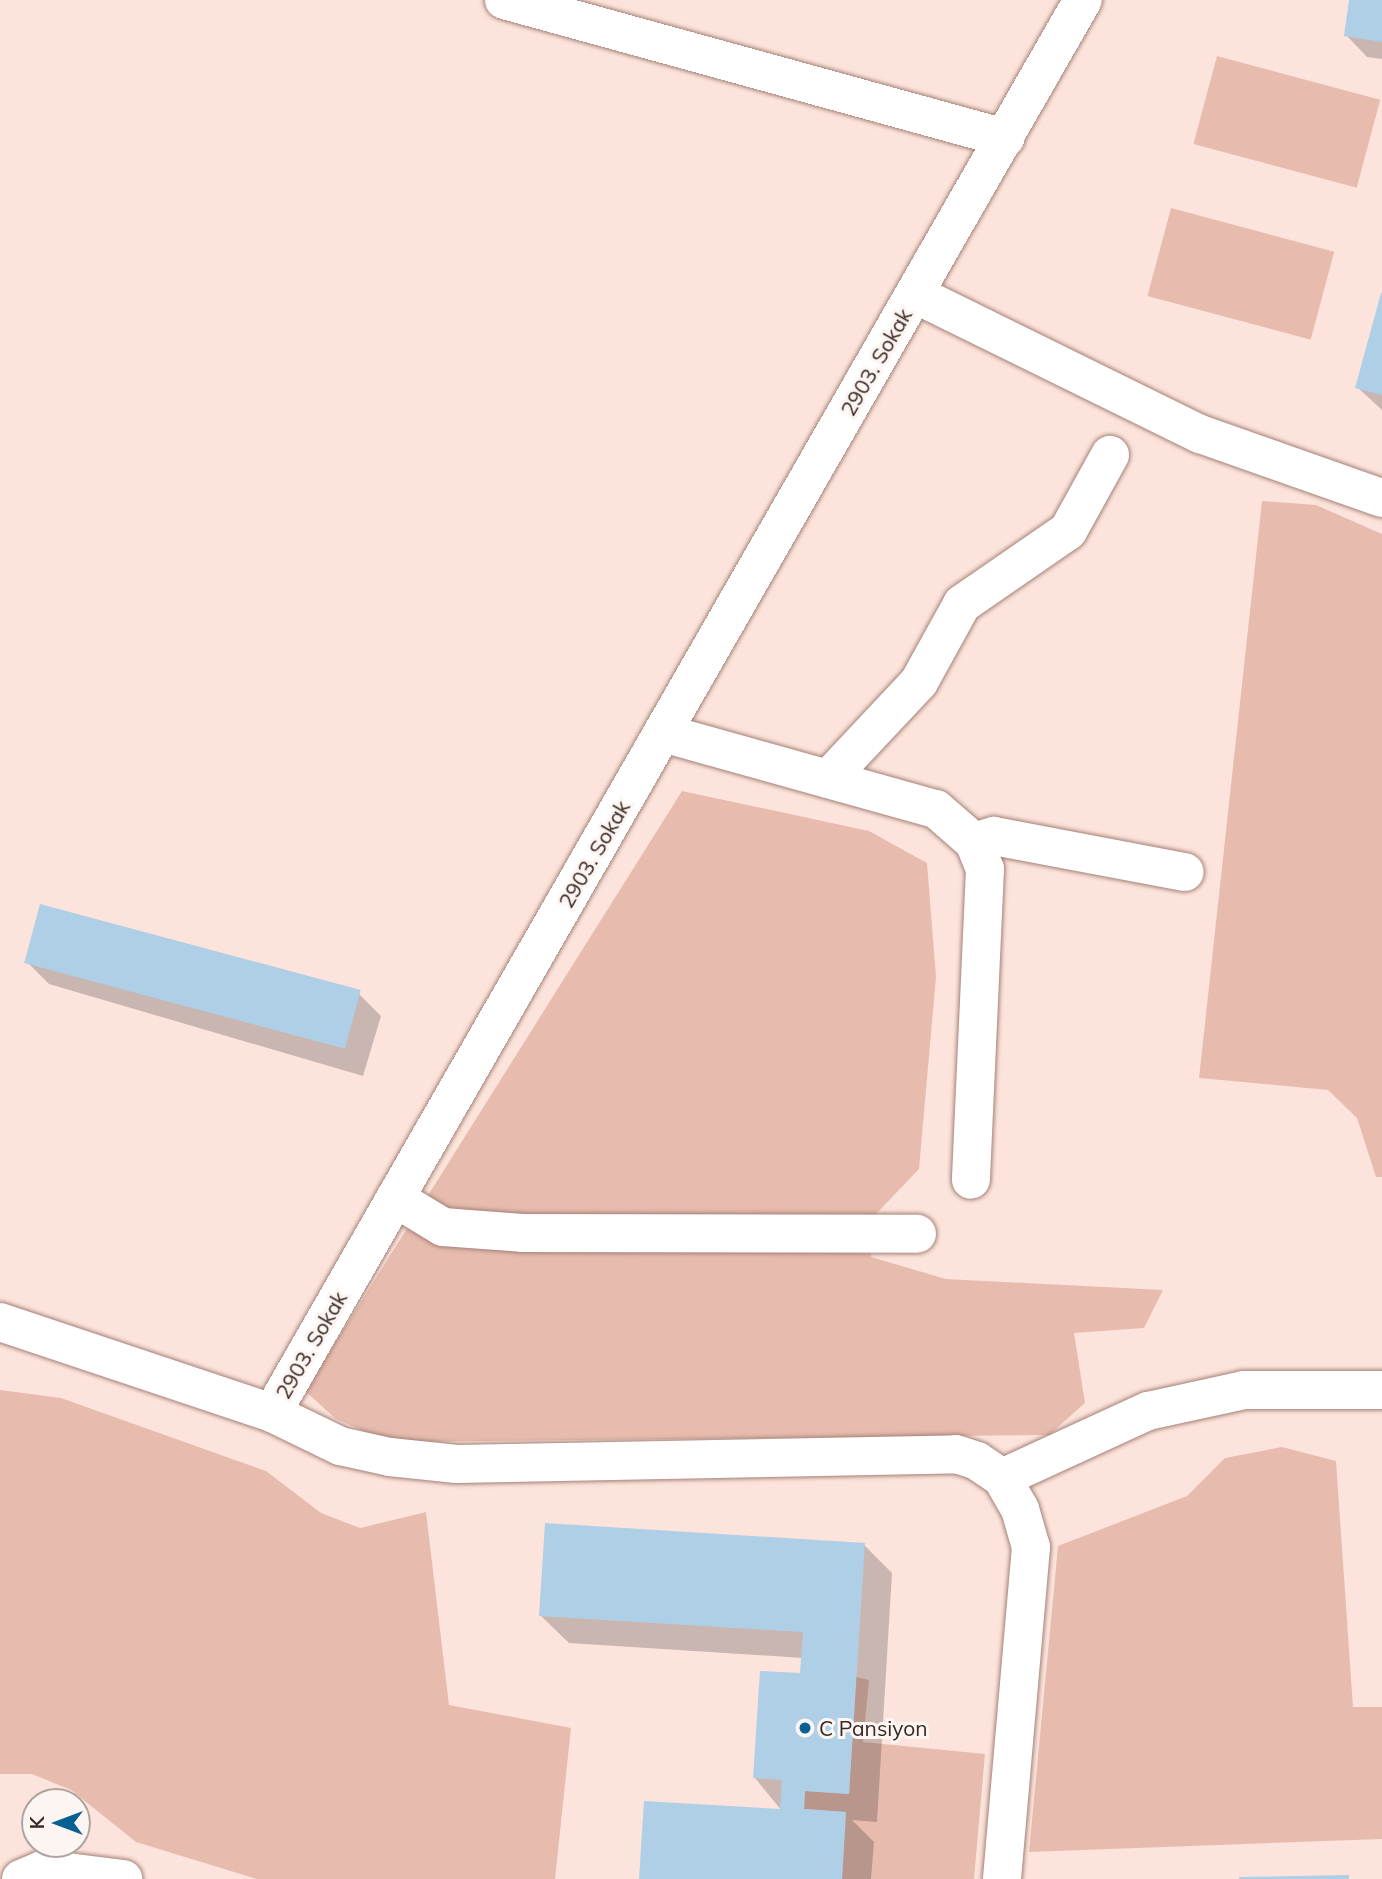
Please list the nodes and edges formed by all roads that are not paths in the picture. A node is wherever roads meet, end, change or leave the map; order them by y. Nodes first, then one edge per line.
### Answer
1 (504, 0) edge
2 (1083, 0) edge
3 (1005, 138) junction
4 (915, 294) junction
5 (1110, 455) dead end
6 (1382, 498) edge
7 (663, 733) junction
8 (828, 779) junction
9 (974, 842) junction
10 (1185, 872) dead end
11 (971, 1180) dead end
12 (395, 1198) junction
13 (917, 1234) dead end
14 (0, 1322) edge
15 (1382, 1390) edge
16 (272, 1413) junction
17 (1002, 1478) junction
18 (21, 1879) edge
19 (123, 1879) edge
20 (1002, 1879) edge

1 - 3 street
2 - 3 street, 2903. Sokak
3 - 4 street, 2903. Sokak
4 - 6 street, 2903. Sokak
4 - 7 street, 2903. Sokak
5 - 8 street
7 - 8 street
7 - 12 street, 2903. Sokak
8 - 9 street
9 - 10 street
9 - 11 street
12 - 13 street
12 - 16 street, 2903. Sokak
14 - 16 street
15 - 17 street
16 - 17 street
17 - 20 street
18 - 19 street

